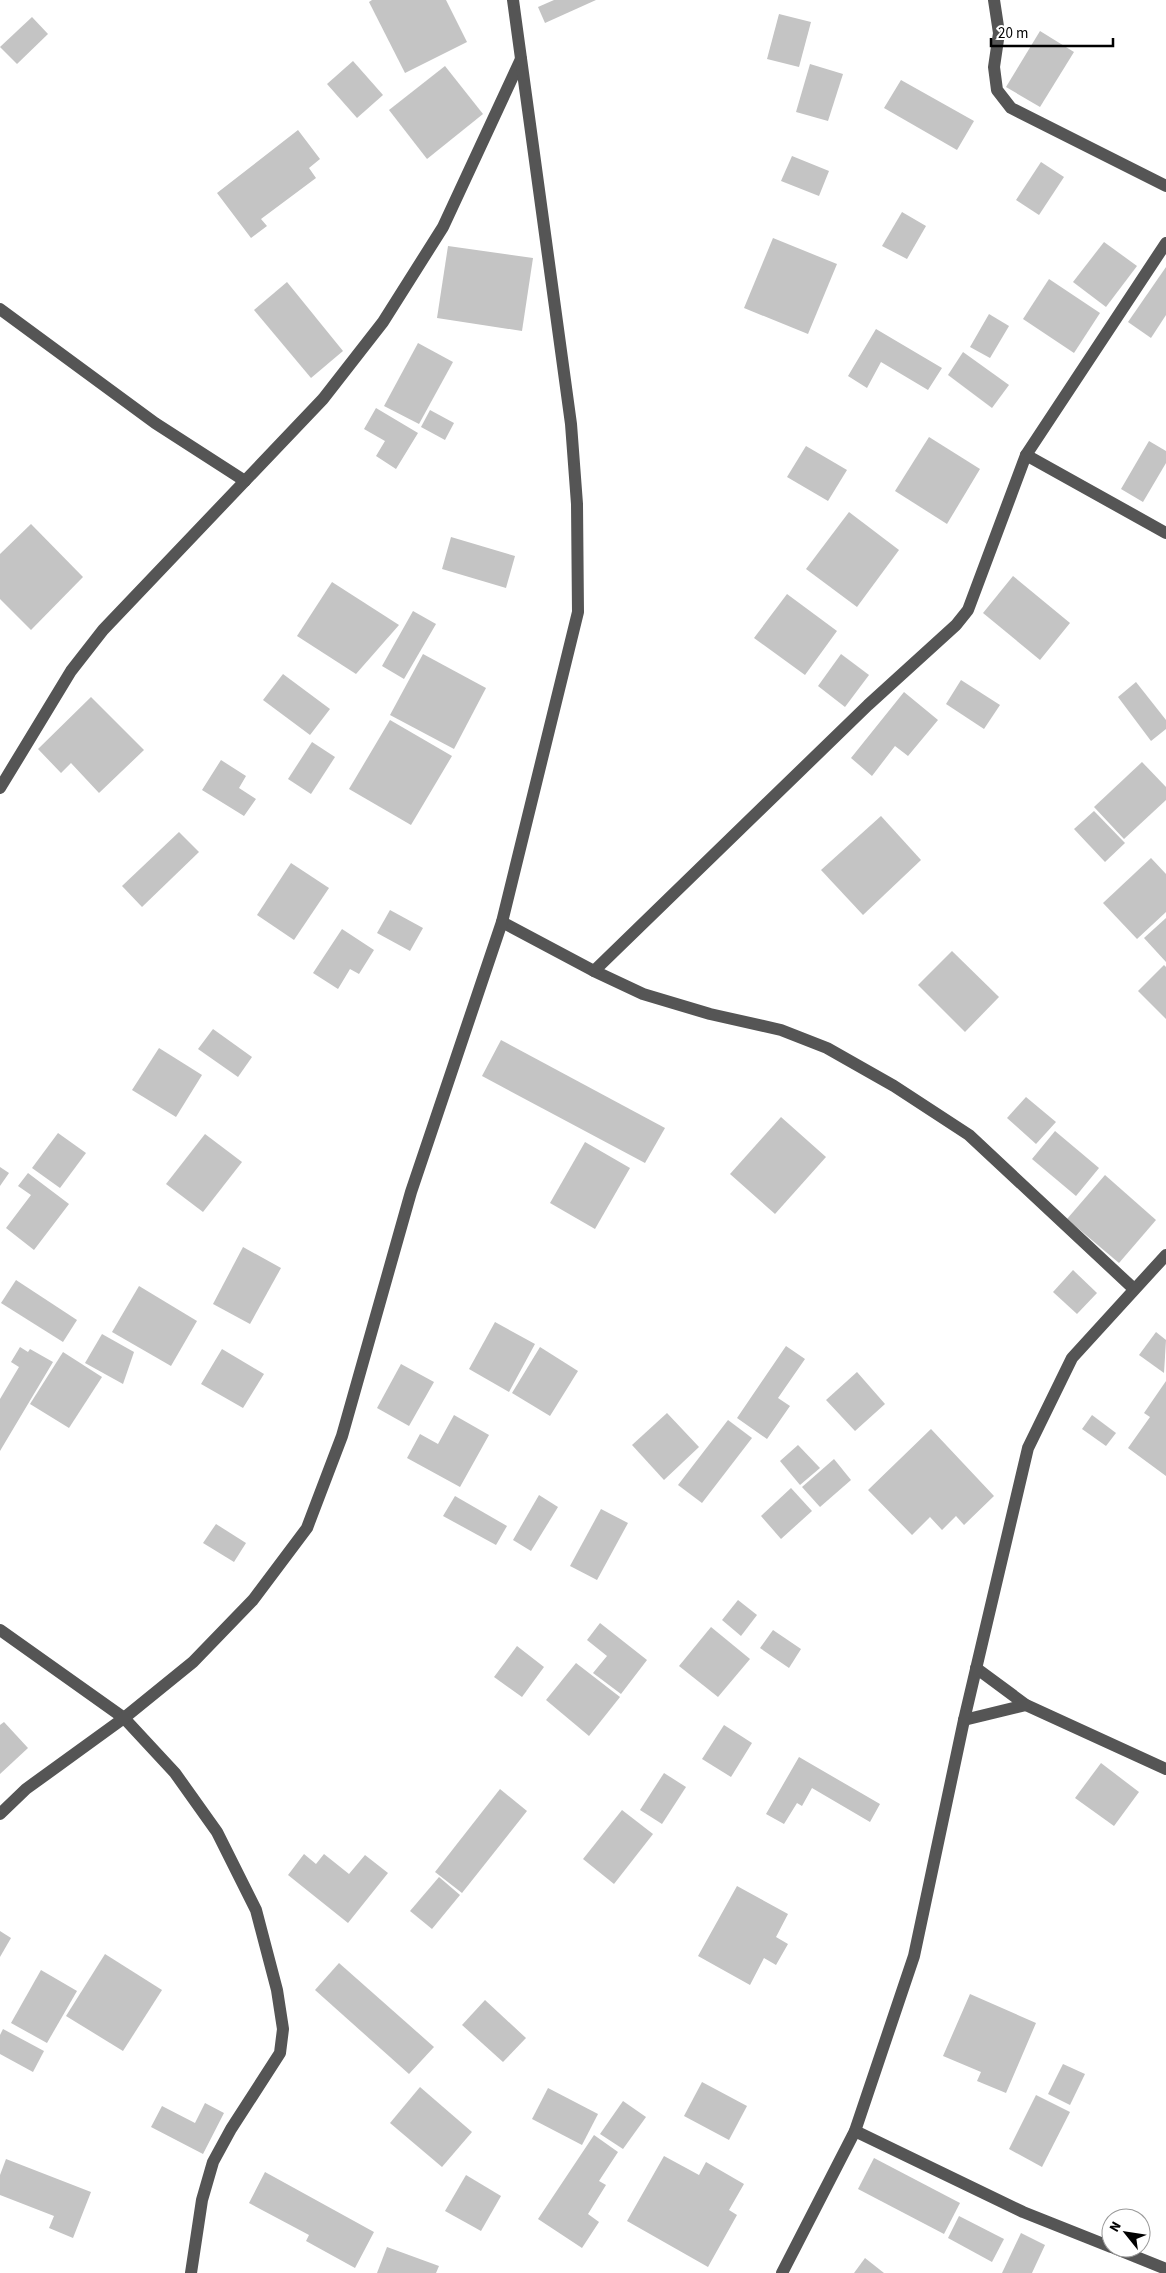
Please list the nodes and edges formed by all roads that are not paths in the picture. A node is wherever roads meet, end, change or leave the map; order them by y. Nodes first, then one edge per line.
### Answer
1 (513, 0) edge
2 (994, 0) edge
3 (521, 58) junction
4 (1166, 186) edge
5 (1166, 244) edge
6 (0, 309) edge
7 (1026, 455) junction
8 (245, 481) junction
9 (1166, 533) edge
10 (0, 788) edge
11 (502, 922) junction
12 (594, 972) junction
13 (1166, 1255) edge
14 (1134, 1289) junction
15 (0, 1630) edge
16 (976, 1668) junction
17 (1026, 1705) junction
18 (124, 1718) junction
19 (964, 1720) junction
20 (1166, 1770) edge
21 (0, 1814) edge
22 (855, 2131) junction
23 (1101, 2242) edge
24 (1140, 2258) edge
25 (1166, 2269) edge
26 (191, 2273) edge
27 (782, 2273) edge

1 - 3 street
2 - 4 street
3 - 8 street
3 - 11 street
5 - 7 street
6 - 8 street
7 - 9 street
7 - 12 street
8 - 10 street
11 - 12 street
11 - 18 street
12 - 14 street
13 - 14 street
14 - 16 street
15 - 18 street
16 - 17 street
16 - 19 street
17 - 19 street
17 - 20 street
18 - 21 street
18 - 26 street
19 - 22 street
22 - 23 street
22 - 27 street
24 - 25 street

